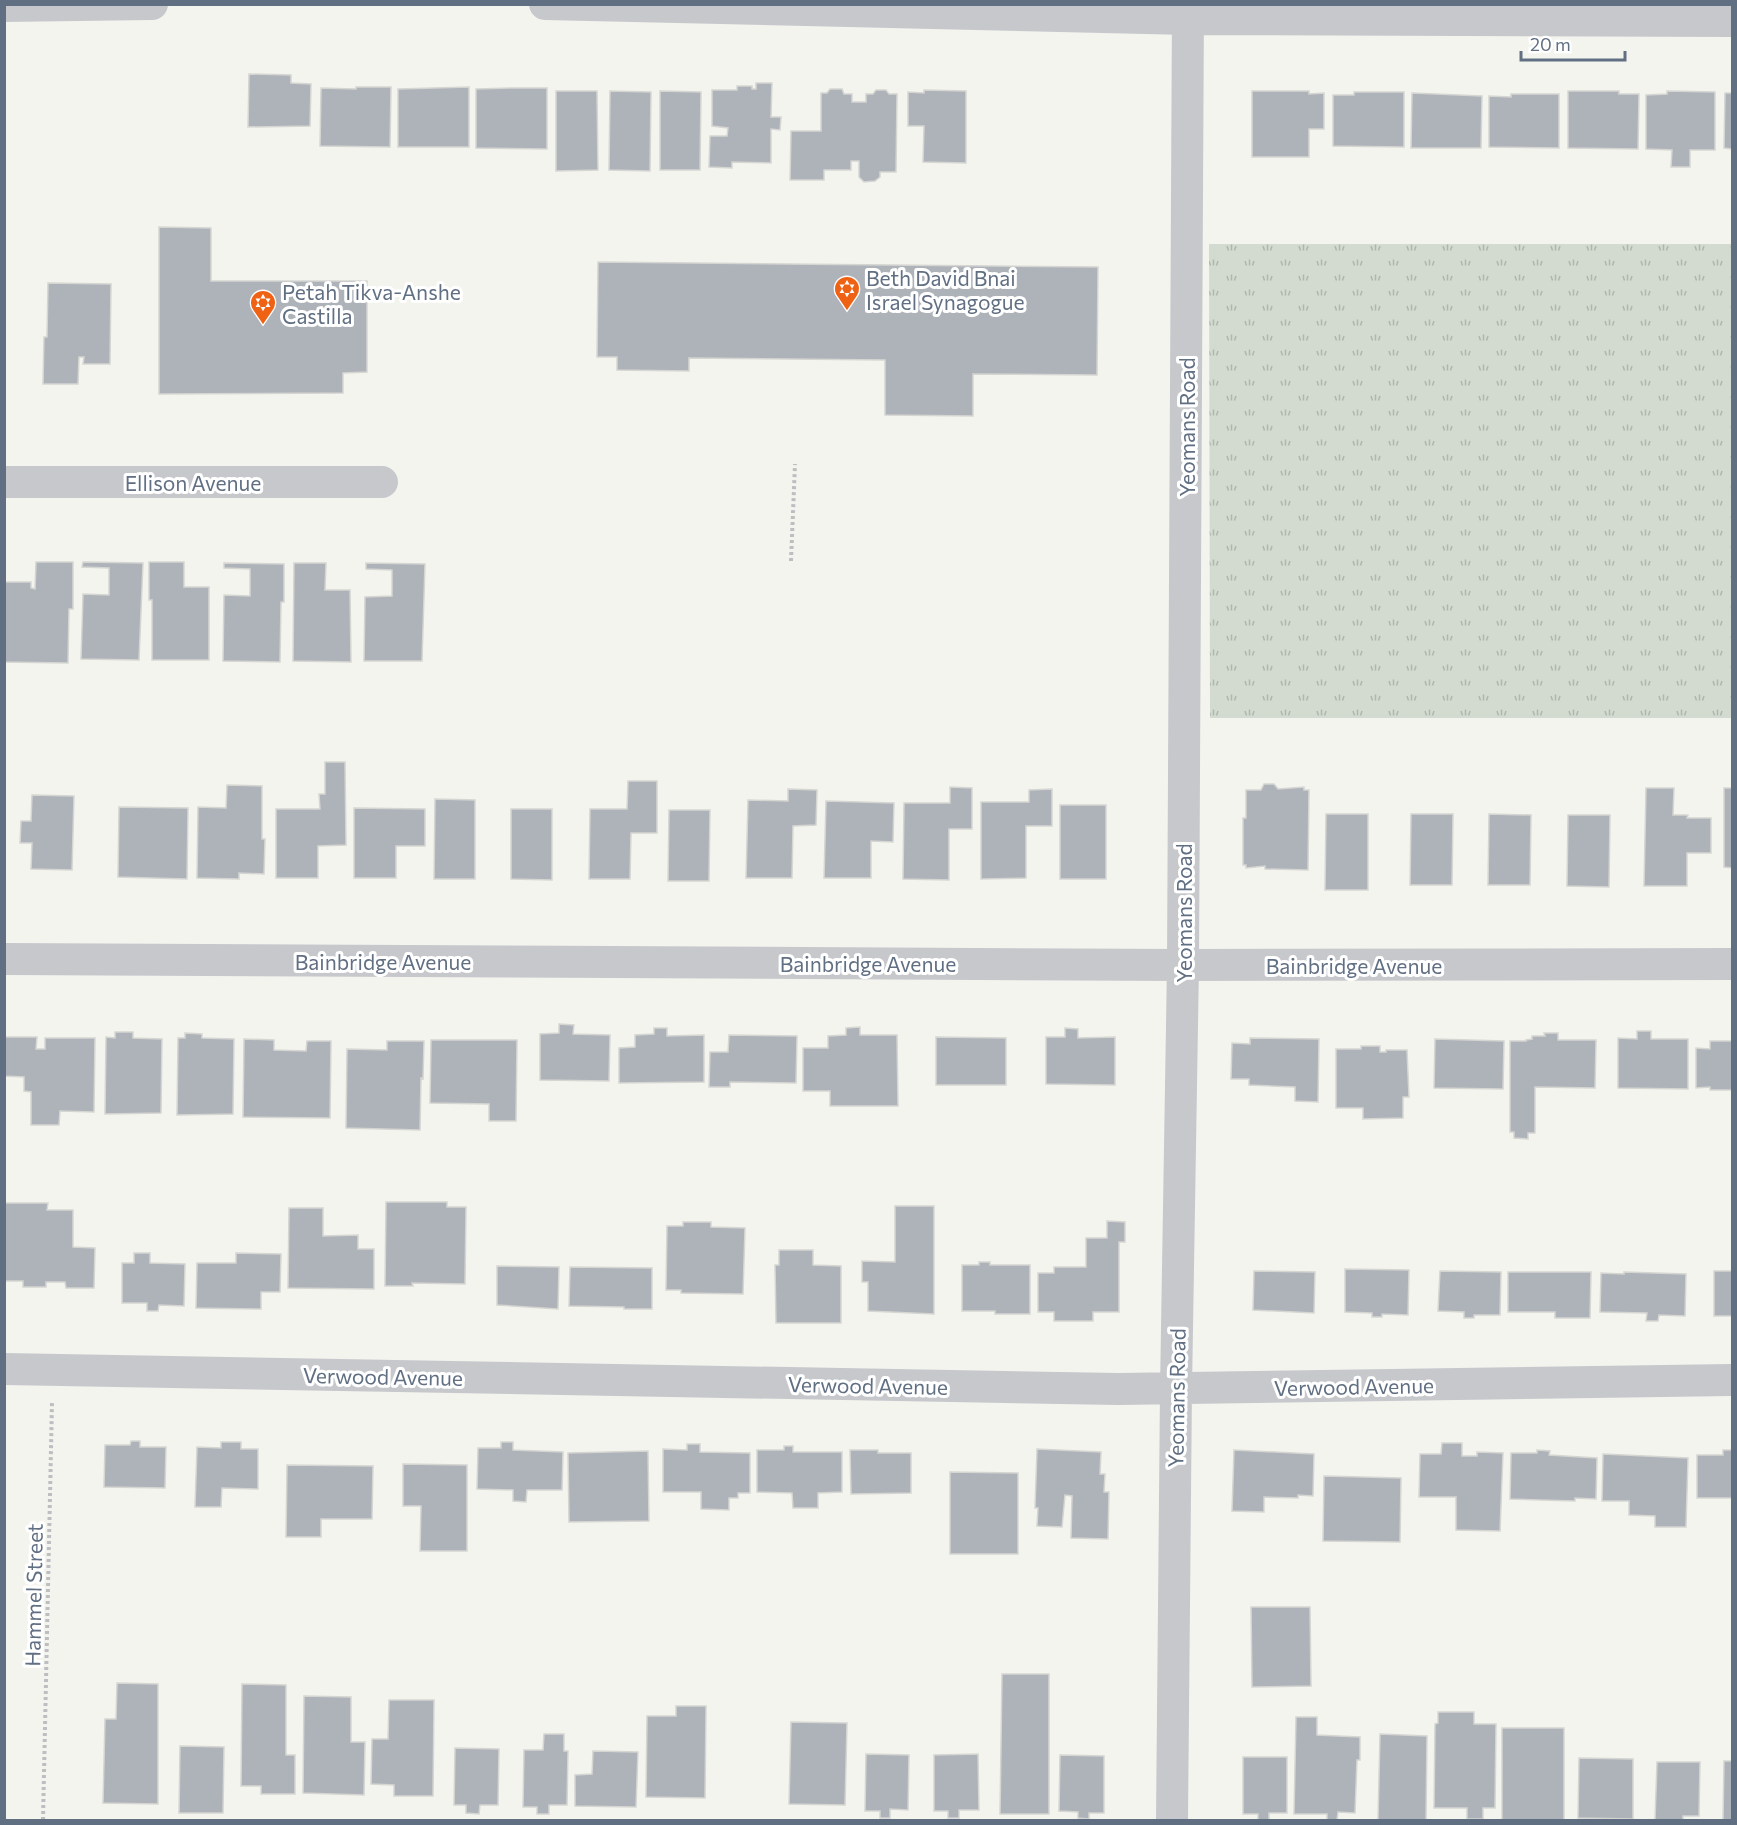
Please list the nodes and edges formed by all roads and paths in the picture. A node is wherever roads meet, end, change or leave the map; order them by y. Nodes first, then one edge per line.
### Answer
1 (152, 4) edge
2 (545, 4) edge
3 (4, 6) edge
4 (1188, 12) edge
5 (1732, 21) edge
6 (795, 464) dead end
7 (4, 482) edge
8 (382, 482) dead end
9 (791, 561) dead end
10 (4, 959) edge
11 (1732, 964) edge
12 (1183, 965) junction
13 (4, 1369) edge
14 (52, 1370) junction
15 (1732, 1380) edge
16 (1176, 1389) junction
17 (43, 1821) edge
18 (1172, 1821) edge

1 - 3 street
2 - 4 street
4 - 5 street
4 - 12 street, Yeomans Road
6 - 9 path
7 - 8 street, Ellison Avenue
10 - 12 street, Bainbridge Avenue
11 - 12 street, Bainbridge Avenue
12 - 16 street, Yeomans Road
13 - 14 street, Verwood Avenue
14 - 16 street, Verwood Avenue
14 - 17 path, Hammel Street
15 - 16 street, Verwood Avenue
16 - 18 street, Yeomans Road

